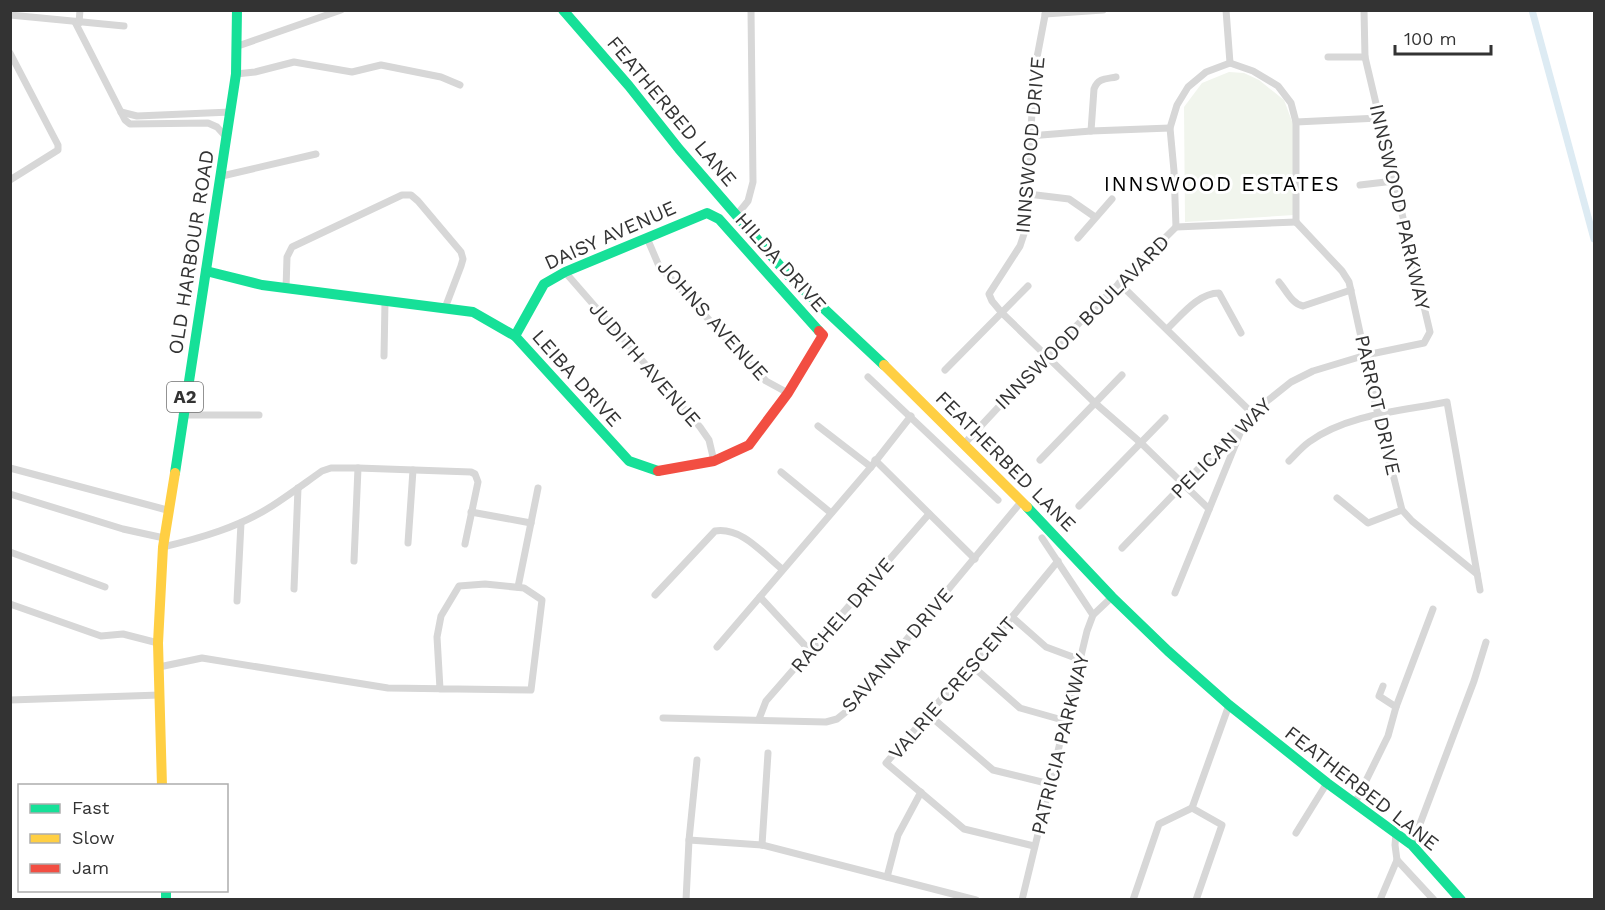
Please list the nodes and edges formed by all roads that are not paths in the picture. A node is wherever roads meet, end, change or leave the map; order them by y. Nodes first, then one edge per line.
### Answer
1 (80, 10) edge
2 (237, 10) edge
3 (341, 10) edge
4 (562, 10) edge
5 (751, 10) edge
6 (1103, 10) edge
7 (1226, 10) edge
8 (1364, 10) edge
9 (1046, 12) edge
10 (10, 15) edge
11 (77, 22) junction
12 (124, 26) dead end
13 (238, 46) junction
14 (10, 52) edge
15 (1328, 57) dead end
16 (1365, 57) junction
17 (1230, 63) junction
18 (236, 74) junction
19 (1116, 77) dead end
20 (460, 85) dead end
21 (121, 112) junction
22 (231, 112) junction
23 (1379, 118) junction
24 (1296, 122) junction
25 (1170, 128) junction
26 (1091, 131) junction
27 (1029, 136) junction
28 (227, 138) junction
29 (316, 154) dead end
30 (222, 176) junction
31 (10, 180) edge
32 (1394, 180) junction
33 (1360, 185) dead end
34 (1028, 194) junction
35 (1112, 199) dead end
36 (712, 214) joint
37 (736, 216) junction
38 (1095, 217) junction
39 (1296, 222) junction
40 (1176, 227) junction
41 (647, 238) junction
42 (1078, 238) dead end
43 (775, 259) junction
44 (763, 268) junction
45 (206, 272) junction
46 (566, 272) junction
47 (1279, 282) dead end
48 (1119, 283) junction
49 (1028, 286) dead end
50 (286, 289) junction
51 (1351, 290) junction
52 (385, 302) junction
53 (445, 308) junction
54 (1002, 313) junction
55 (1167, 329) junction
56 (1241, 333) dead end
57 (823, 335) joint
58 (515, 336) junction
59 (1047, 355) junction
60 (1366, 355) junction
61 (384, 356) dead end
62 (945, 370) dead end
63 (1122, 375) dead end
64 (868, 377) dead end
65 (788, 393) junction
66 (1095, 403) junction
67 (1252, 413) junction
68 (182, 415) junction
69 (259, 415) dead end
70 (1378, 415) junction
71 (911, 416) junction
72 (1165, 418) dead end
73 (1245, 421) junction
74 (818, 426) dead end
75 (1141, 443) junction
76 (964, 444) junction
77 (1040, 460) dead end
78 (714, 461) junction
79 (1288, 461) dead end
80 (873, 463) junction
81 (10, 468) edge
82 (358, 468) junction
83 (413, 470) junction
84 (781, 472) dead end
85 (1184, 484) junction
86 (298, 488) junction
87 (538, 488) dead end
88 (10, 494) edge
89 (1337, 498) dead end
90 (998, 500) dead end
91 (1021, 502) junction
92 (1080, 506) dead end
93 (1209, 509) junction
94 (167, 510) junction
95 (1402, 510) junction
96 (471, 512) junction
97 (831, 513) junction
98 (929, 514) junction
99 (241, 523) junction
100 (531, 523) junction
101 (1042, 538) dead end
102 (164, 542) junction
103 (408, 543) dead end
104 (465, 544) dead end
105 (1122, 548) dead end
106 (10, 552) edge
107 (975, 559) junction
108 (354, 561) dead end
109 (1058, 561) junction
110 (782, 569) junction
111 (1478, 574) junction
112 (105, 587) dead end
113 (518, 587) junction
114 (294, 589) dead end
115 (1480, 590) dead end
116 (1175, 593) dead end
117 (655, 595) dead end
118 (760, 597) junction
119 (1112, 597) junction
120 (237, 601) dead end
121 (10, 604) edge
122 (1433, 609) dead end
123 (1093, 615) junction
124 (1012, 617) junction
125 (1486, 642) dead end
126 (158, 643) junction
127 (717, 647) dead end
128 (811, 652) junction
129 (1082, 660) junction
130 (970, 664) junction
131 (159, 667) junction
132 (1383, 686) dead end
133 (440, 689) junction
134 (160, 695) junction
135 (10, 700) edge
136 (1229, 705) junction
137 (1396, 706) junction
138 (929, 715) junction
139 (663, 718) dead end
140 (759, 719) junction
141 (1066, 721) junction
142 (768, 753) dead end
143 (697, 760) dead end
144 (1327, 783) junction
145 (162, 784) edge
146 (1050, 784) junction
147 (921, 792) junction
148 (1355, 803) junction
149 (1192, 808) junction
150 (1296, 833) dead end
151 (1396, 833) junction
152 (689, 840) junction
153 (762, 844) junction
154 (1412, 845) junction
155 (1034, 846) junction
156 (1397, 860) junction
157 (887, 878) junction
158 (686, 900) edge
159 (976, 900) edge
160 (1022, 900) edge
161 (1133, 900) edge
162 (1196, 900) edge
163 (1380, 900) edge
164 (1434, 900) edge
165 (1461, 900) edge

1 - 11 street
2 - 13 main road, OLD HARBOUR ROAD / A2
3 - 13 street
4 - 37 main road, FEATHERBED LANE
5 - 37 street
6 - 9 street
7 - 17 street
8 - 16 street, INNSWOOD PARKWAY
9 - 27 street, INNSWOOD DRIVE
10 - 11 street
11 - 12 street
11 - 21 street
13 - 18 main road, OLD HARBOUR ROAD / A2
14 - 31 street
15 - 16 street
16 - 23 street, INNSWOOD PARKWAY
17 - 24 street
17 - 25 street, INNSWOOD BOULAVARD
18 - 20 street
18 - 22 main road, OLD HARBOUR ROAD / A2
19 - 26 street
21 - 22 street
21 - 28 street
22 - 28 main road, OLD HARBOUR ROAD / A2
23 - 24 street
23 - 32 street, INNSWOOD PARKWAY
24 - 39 street
25 - 26 street
25 - 40 street, INNSWOOD BOULAVARD
26 - 27 street
27 - 34 street, INNSWOOD DRIVE
28 - 30 main road, OLD HARBOUR ROAD / A2
29 - 30 street
30 - 45 main road, OLD HARBOUR ROAD / A2
32 - 33 street
32 - 60 street, INNSWOOD PARKWAY
34 - 38 street
34 - 54 street, INNSWOOD DRIVE
35 - 38 street
36 - 41 main road, DAISY AVENUE
36 - 44 main road, HILDA DRIVE
37 - 43 main road, FEATHERBED LANE
38 - 42 street
39 - 40 street, INNSWOOD BOULAVARD
39 - 51 street, PARROT DRIVE
40 - 48 street, INNSWOOD BOULAVARD
41 - 46 main road, DAISY AVENUE
41 - 65 street, JOHNS AVENUE
43 - 44 street
43 - 76 main road, FEATHERBED LANE
44 - 57 main road, HILDA DRIVE
45 - 50 main road, LEIBA DRIVE
45 - 68 main road, OLD HARBOUR ROAD / A2
46 - 58 main road, DAISY AVENUE
46 - 78 street, JUDITH AVENUE
47 - 51 street
48 - 55 street
48 - 59 street, INNSWOOD BOULAVARD
49 - 54 street
50 - 52 main road, LEIBA DRIVE
50 - 53 street
51 - 60 street, PARROT DRIVE
52 - 53 main road, LEIBA DRIVE
52 - 61 street
53 - 58 main road, LEIBA DRIVE
54 - 59 street, INNSWOOD DRIVE
54 - 62 street
55 - 56 street
55 - 67 street
57 - 65 main road, LEIBA DRIVE
58 - 78 main road, LEIBA DRIVE
59 - 66 street, INNSWOOD DRIVE
59 - 76 street, INNSWOOD BOULAVARD
60 - 67 street, PELICAN WAY
60 - 70 street, PARROT DRIVE
63 - 66 street
64 - 71 street
65 - 78 main road, LEIBA DRIVE
66 - 75 street, INNSWOOD DRIVE
66 - 77 street
67 - 73 street, PELICAN WAY
68 - 69 street
68 - 94 main road, OLD HARBOUR ROAD / A2
70 - 79 street
70 - 95 street, PARROT DRIVE
70 - 111 street
71 - 80 street
71 - 90 street
72 - 75 street
73 - 85 street, PELICAN WAY
73 - 93 street
74 - 80 street
75 - 85 street, INNSWOOD DRIVE
75 - 92 street
76 - 91 main road, FEATHERBED LANE
80 - 97 street
80 - 98 street
81 - 94 street
82 - 83 street
82 - 86 street
82 - 108 street
83 - 96 street
83 - 103 street
84 - 97 street
85 - 93 street, INNSWOOD DRIVE
85 - 105 street, PELICAN WAY
86 - 99 street
86 - 114 street
87 - 100 street
88 - 102 street
89 - 95 street
91 - 107 street, SAVANNA DRIVE
91 - 119 main road, FEATHERBED LANE
93 - 116 street
94 - 102 main road, OLD HARBOUR ROAD / A2
95 - 111 street
96 - 100 street
96 - 104 street
97 - 110 street
98 - 107 street
98 - 128 street, RACHEL DRIVE
99 - 102 street
99 - 120 street
100 - 113 street
101 - 109 street
102 - 126 main road, OLD HARBOUR ROAD / A2
106 - 112 street
107 - 140 street, SAVANNA DRIVE
109 - 123 street
109 - 124 street, VALRIE CRESCENT
110 - 117 street
110 - 118 street
111 - 115 street
113 - 133 street
113 - 133 street
118 - 127 street
118 - 128 street
119 - 123 street
119 - 136 main road, FEATHERBED LANE
121 - 126 street
122 - 137 street
123 - 129 street, PATRICIA PARKWAY
124 - 129 street
124 - 130 street, VALRIE CRESCENT
125 - 154 street
126 - 131 main road, OLD HARBOUR ROAD / A2
128 - 140 street, RACHEL DRIVE
129 - 141 street, PATRICIA PARKWAY
130 - 138 street, VALRIE CRESCENT
130 - 141 street
131 - 133 street
131 - 134 main road, OLD HARBOUR ROAD / A2
132 - 137 street
134 - 135 street
134 - 145 main road, OLD HARBOUR ROAD / A2
136 - 144 main road, FEATHERBED LANE
136 - 149 street
137 - 148 street
138 - 146 street
138 - 147 street, VALRIE CRESCENT
139 - 140 street, SAVANNA DRIVE
141 - 146 street, PATRICIA PARKWAY
142 - 153 street
143 - 152 street
144 - 148 main road, FEATHERBED LANE
144 - 150 street
146 - 155 street, PATRICIA PARKWAY
147 - 155 street, VALRIE CRESCENT
147 - 157 street
148 - 151 main road, FEATHERBED LANE
149 - 161 street
149 - 162 street
151 - 154 main road, FEATHERBED LANE
151 - 156 street
152 - 153 street
152 - 158 street
153 - 157 street
154 - 165 main road, FEATHERBED LANE
155 - 160 street, PATRICIA PARKWAY
156 - 163 street
156 - 164 street
157 - 159 street

